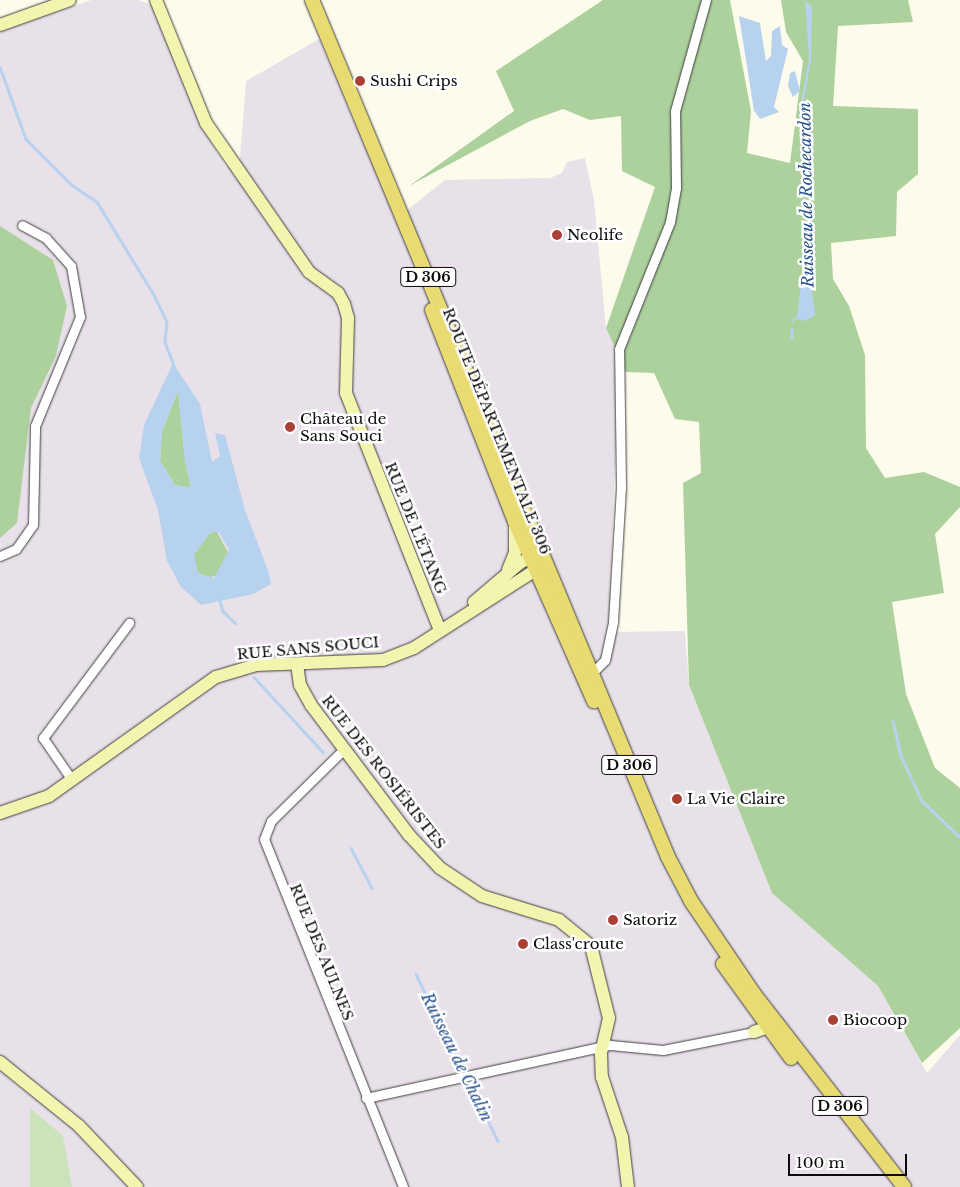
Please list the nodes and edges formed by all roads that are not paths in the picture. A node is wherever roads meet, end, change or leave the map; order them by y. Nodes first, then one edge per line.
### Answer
1 (70, 0) edge
2 (156, 0) edge
3 (303, 0) edge
4 (312, 0) edge
5 (706, 0) edge
6 (0, 25) edge
7 (22, 225) dead end
8 (515, 522) junction
9 (0, 556) edge
10 (536, 559) junction
11 (501, 577) junction
12 (468, 610) junction
13 (129, 623) dead end
14 (440, 630) junction
15 (297, 664) junction
16 (587, 676) junction
17 (343, 750) junction
18 (72, 780) junction
19 (0, 813) edge
20 (766, 1028) junction
21 (603, 1048) junction
22 (0, 1062) edge
23 (366, 1098) junction
24 (137, 1187) edge
25 (403, 1187) edge
26 (628, 1187) edge
27 (894, 1187) edge
28 (904, 1187) edge

1 - 6 street
2 - 14 street, RUE DE L'ÉTANG
3 - 8 main road, ROUTE DÉPARTEMENTALE 306 / D 306
4 - 10 main road, ROUTE DÉPARTEMENTALE 306 / D 306
5 - 16 street
7 - 9 street
8 - 10 main road, ROUTE DÉPARTEMENTALE 306 / D 306
8 - 11 street
10 - 11 street, RUE SANS SOUCI
10 - 12 street, RUE SANS SOUCI
10 - 16 main road, ROUTE DÉPARTEMENTALE 306 / D 306
11 - 12 street, RUE SANS SOUCI
12 - 14 street, RUE SANS SOUCI
13 - 18 street
14 - 15 street, RUE SANS SOUCI
15 - 17 street, RUE DES ROSIÉRISTES
15 - 18 street, RUE SANS SOUCI
16 - 20 main road, D 306
17 - 21 street, RUE DES ROSIÉRISTES
17 - 23 street, RUE DES AULNES
18 - 19 street, RUE SANS SOUCI
20 - 21 street
20 - 27 main road, D 306
20 - 28 main road, D 306
21 - 23 street
21 - 26 street, RUE DES ROSIÉRISTES
22 - 24 street
23 - 25 street, RUE DES AULNES

